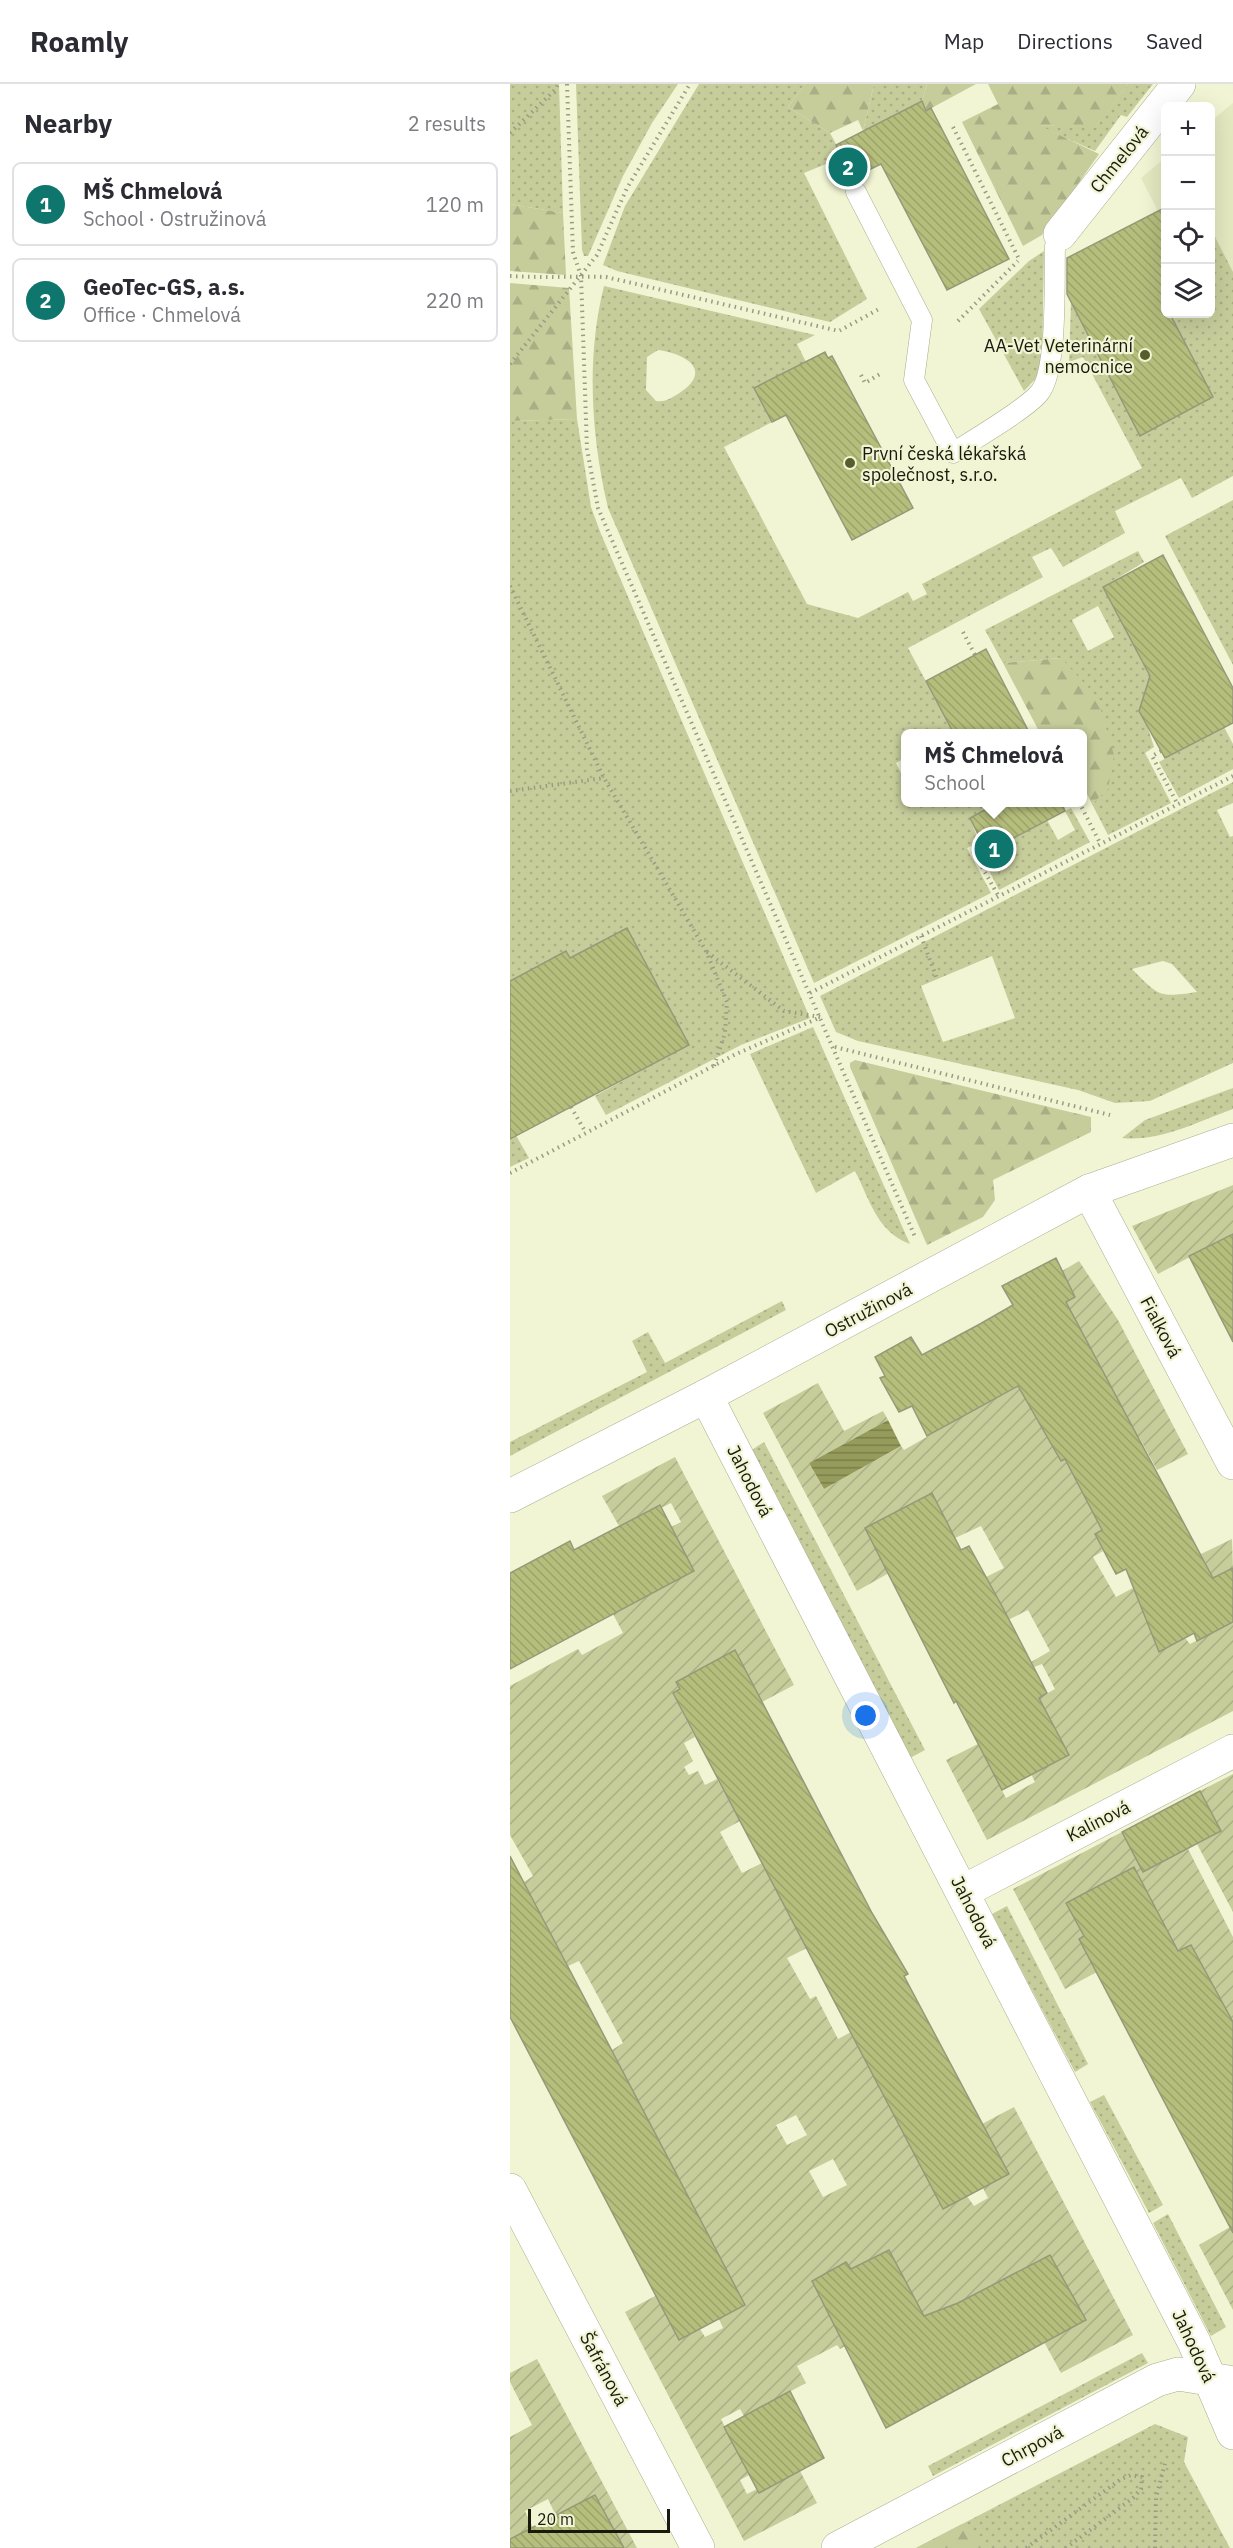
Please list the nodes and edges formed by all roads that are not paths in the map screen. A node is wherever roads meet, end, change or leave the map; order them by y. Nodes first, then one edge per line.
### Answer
1 (1179, 84) edge
2 (856, 192) dead end
3 (1060, 234) joint
4 (1233, 1140) edge
5 (1089, 1191) junction
6 (706, 1396) junction
7 (1233, 1463) edge
8 (510, 1496) edge
9 (1233, 1750) edge
10 (964, 1891) junction
11 (510, 2190) edge
12 (1222, 2381) edge
13 (1233, 2433) edge
14 (698, 2548) edge
15 (838, 2548) edge

1 - 3 street, Chmelová
2 - 3 lane
4 - 5 street, Ostružinová
5 - 6 street, Ostružinová
5 - 7 street, Fialková
6 - 8 street, Ostružinová
6 - 10 street, Jahodová
9 - 10 street, Kalinová
10 - 12 street, Jahodová
11 - 14 street, Šafránová
12 - 13 street, Jahodová
12 - 15 street, Chrpová

